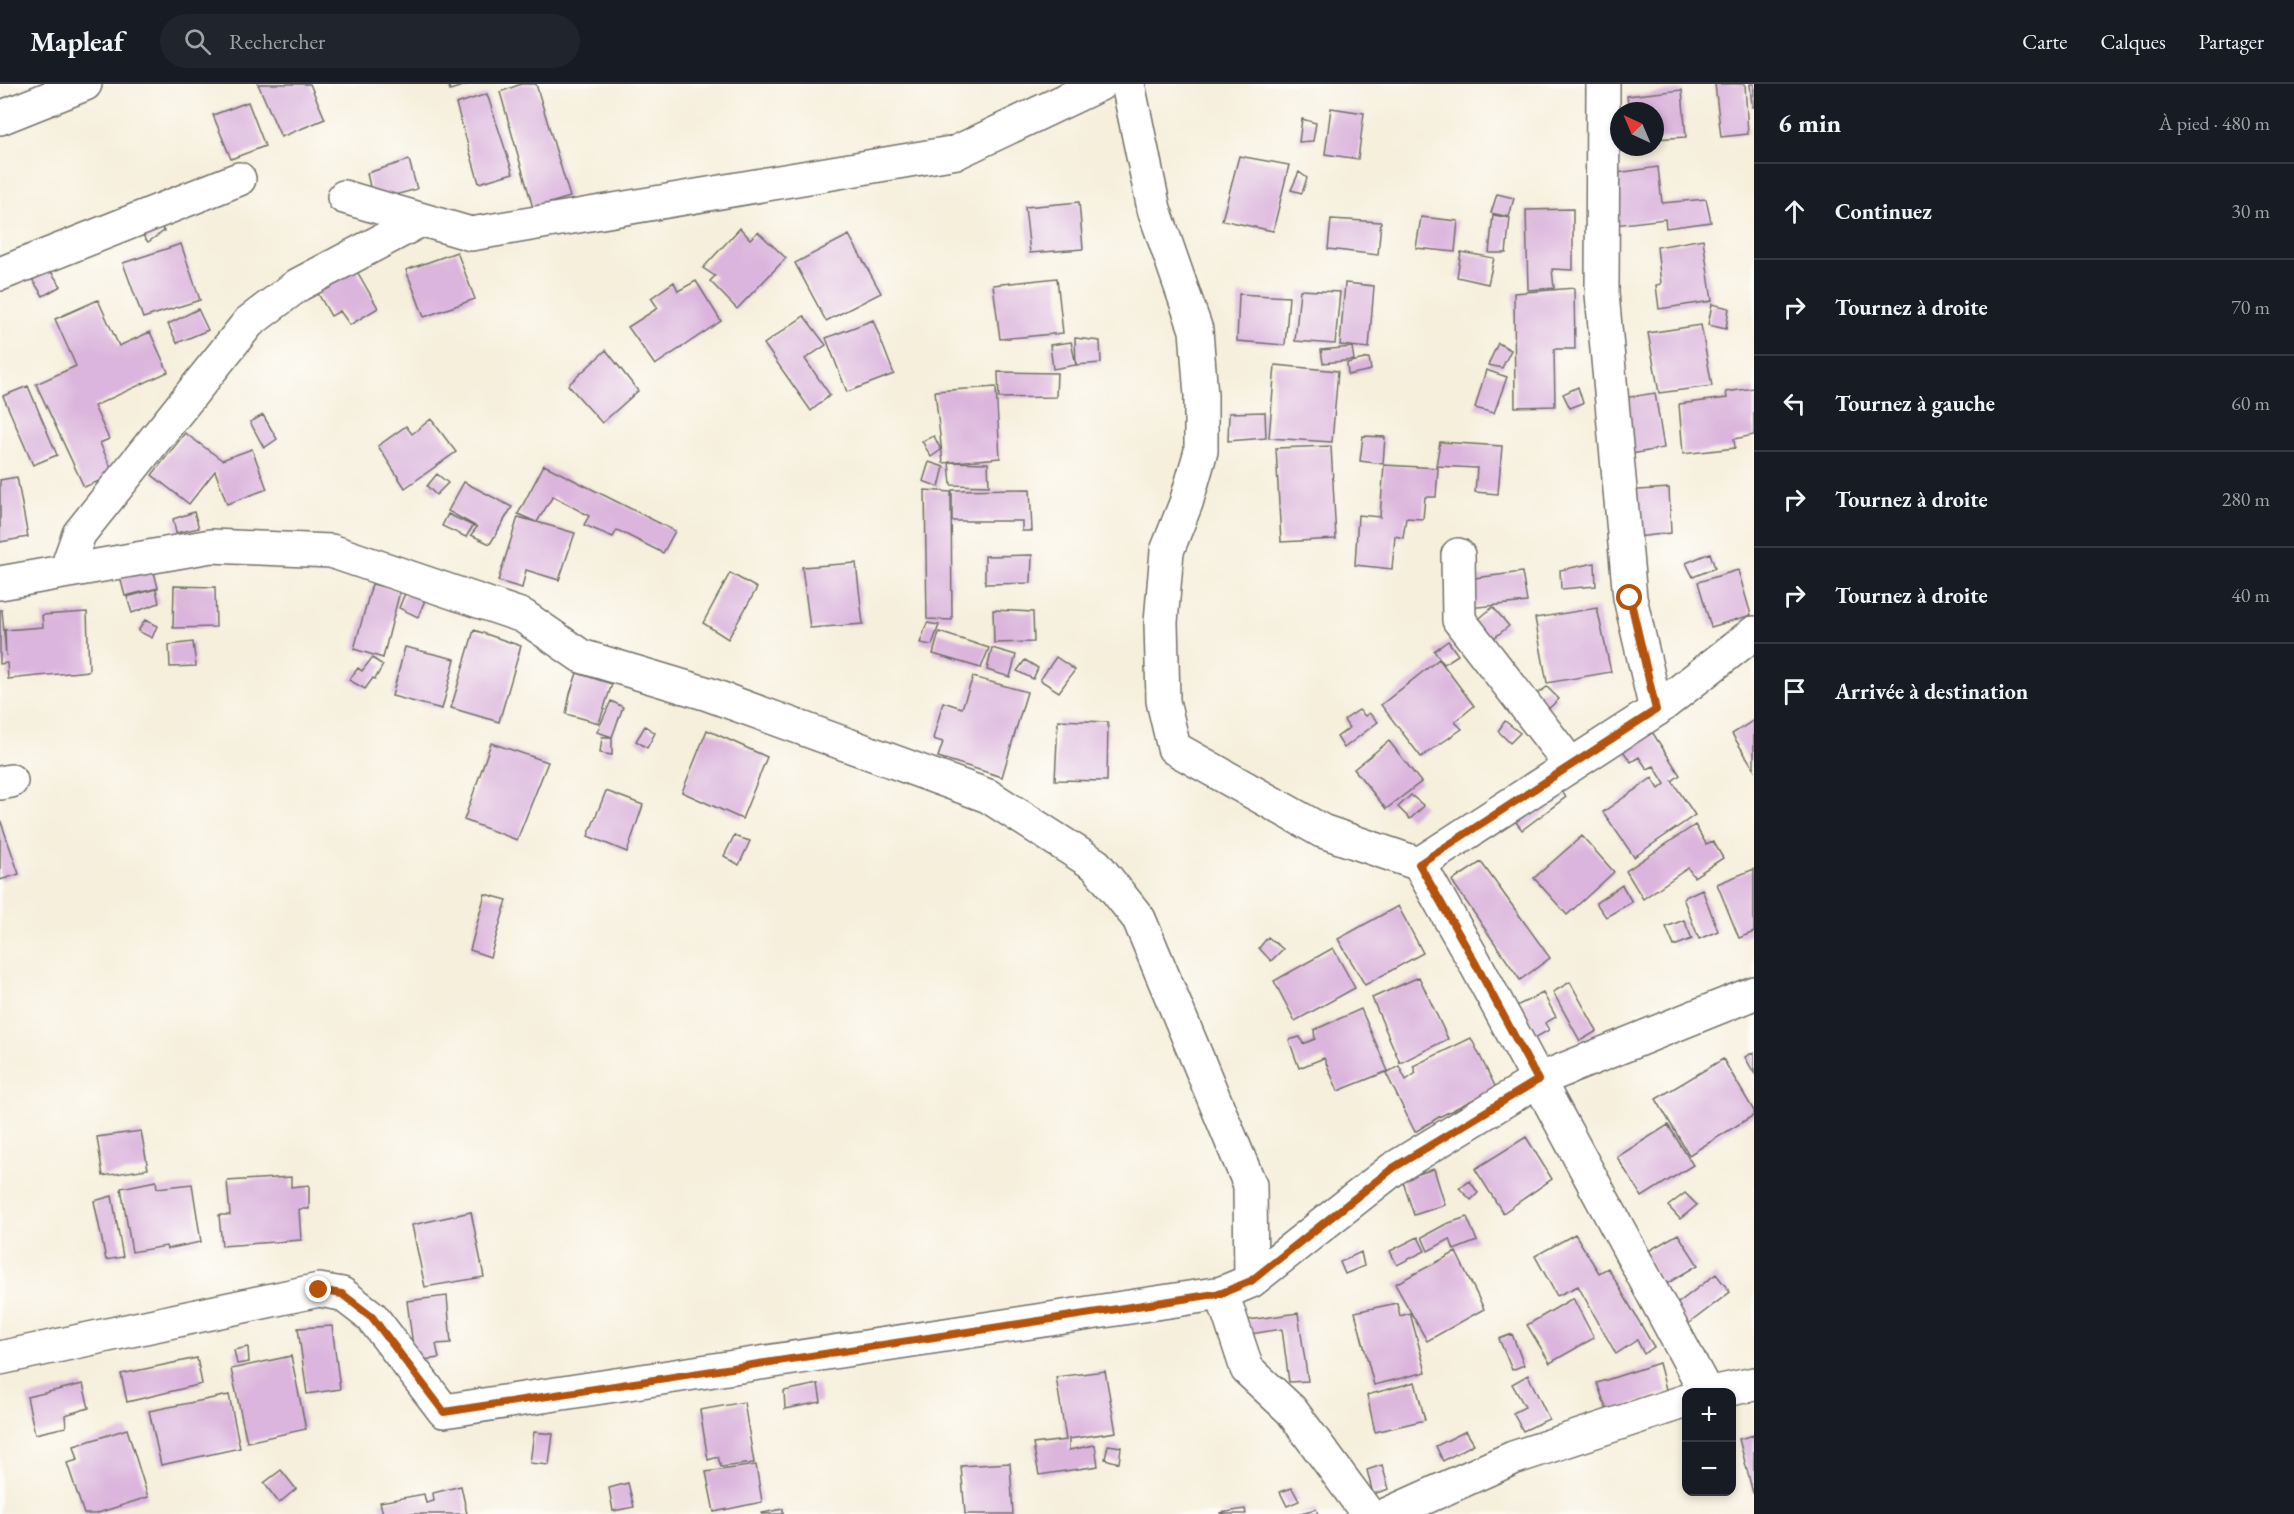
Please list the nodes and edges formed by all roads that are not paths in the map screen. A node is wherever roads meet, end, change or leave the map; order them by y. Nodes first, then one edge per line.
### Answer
1 (85, 84) edge
2 (1100, 84) edge
3 (1128, 84) edge
4 (1603, 84) edge
5 (0, 118) edge
6 (239, 179) dead end
7 (344, 197) dead end
8 (421, 220) junction
9 (0, 274) edge
10 (1458, 555) dead end
11 (66, 571) junction
12 (0, 583) edge
13 (1754, 633) edge
14 (1656, 710) junction
15 (1572, 765) junction
16 (1419, 864) junction
17 (1754, 993) edge
18 (1538, 1080) junction
19 (1236, 1287) junction
20 (0, 1358) edge
21 (1754, 1384) edge
22 (1704, 1388) edge
23 (1735, 1388) edge
24 (1682, 1402) edge
25 (1368, 1514) edge
26 (1388, 1514) edge

1 - 5 street
2 - 8 street
3 - 16 street
4 - 14 street
6 - 9 street
7 - 8 street
8 - 11 street
10 - 15 street
11 - 12 street
11 - 19 street
13 - 14 street
14 - 15 street
15 - 16 street
16 - 18 street
17 - 18 street
18 - 19 street
18 - 22 street
19 - 20 street
19 - 25 street
21 - 23 street
24 - 26 street

